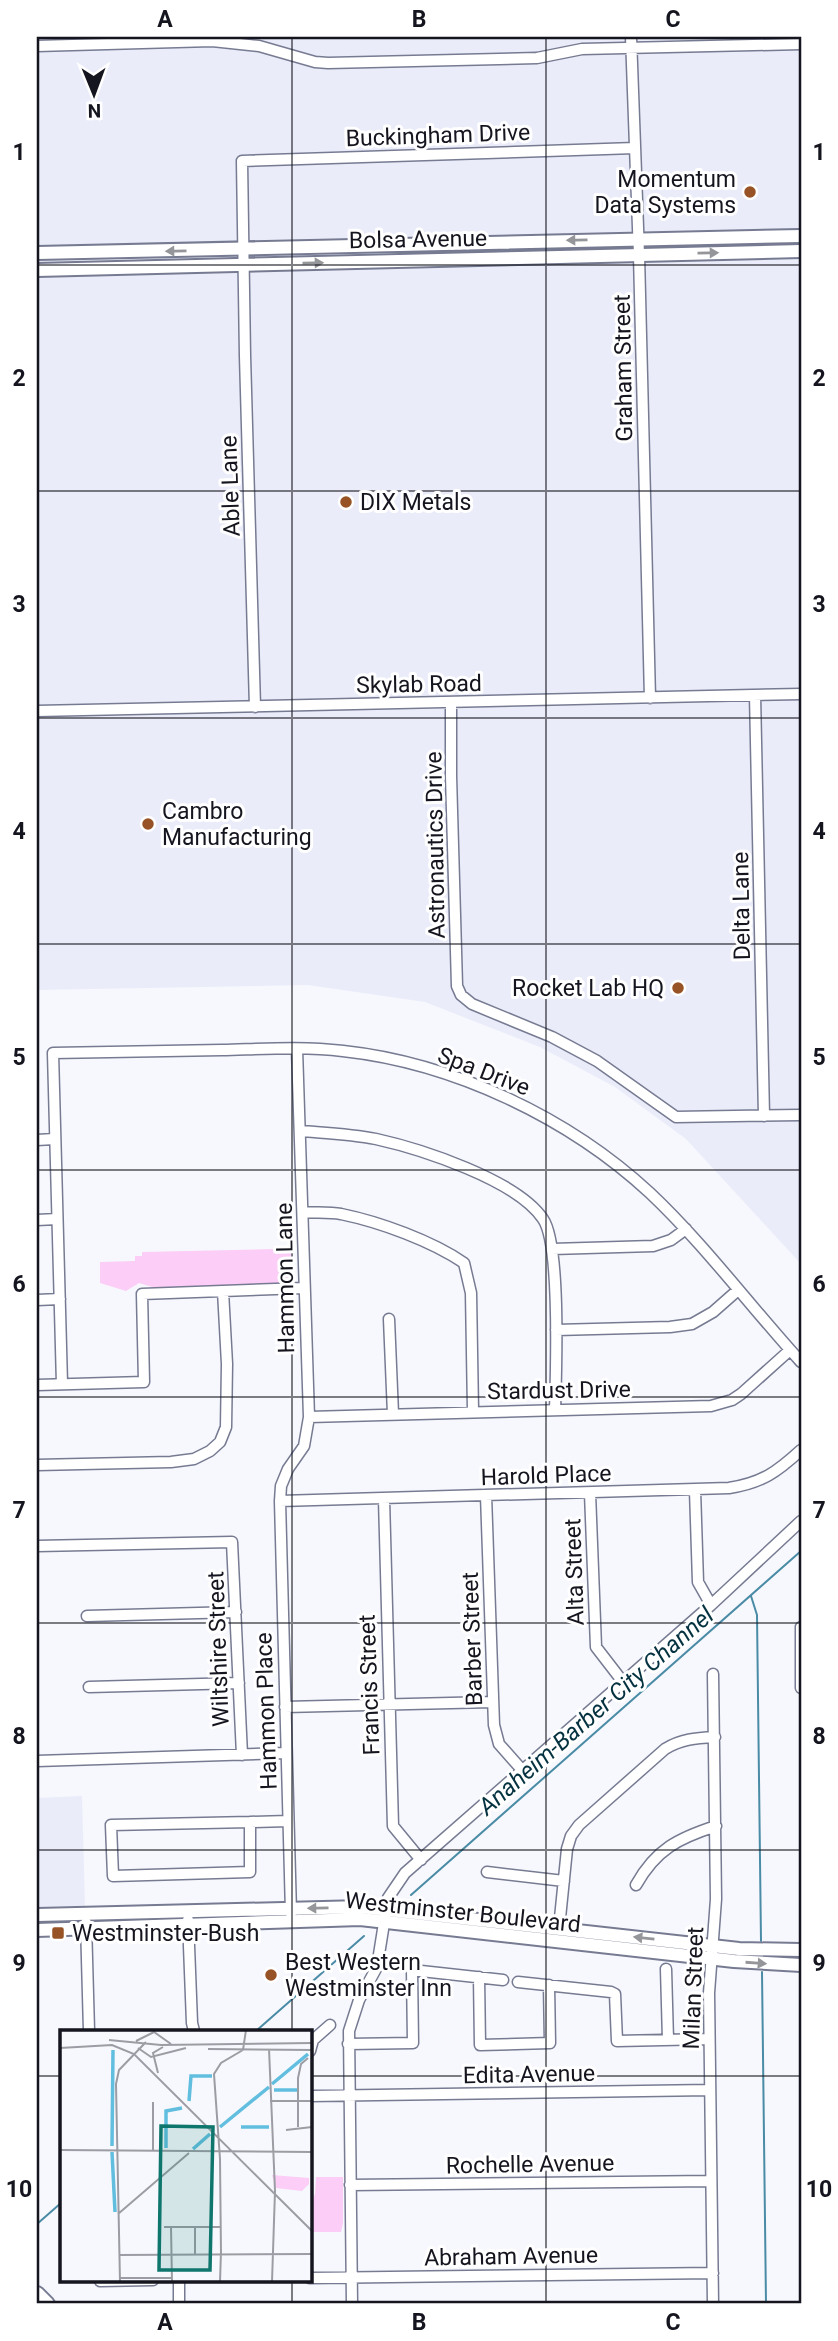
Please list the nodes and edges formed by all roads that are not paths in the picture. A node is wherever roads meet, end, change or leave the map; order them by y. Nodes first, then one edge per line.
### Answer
1 (631, 37) edge
2 (212, 39) edge
3 (89, 41) edge
4 (801, 44) edge
5 (37, 46) edge
6 (631, 49) junction
7 (635, 148) junction
8 (242, 161) joint
9 (801, 236) edge
10 (638, 238) junction
11 (244, 249) junction
12 (801, 251) edge
13 (37, 253) edge
14 (59, 253) junction
15 (639, 255) junction
16 (37, 264) edge
17 (245, 265) junction
18 (37, 270) edge
19 (801, 694) edge
20 (760, 695) junction
21 (650, 698) junction
22 (452, 702) junction
23 (256, 706) junction
24 (37, 712) edge
25 (297, 1049) junction
26 (801, 1115) edge
27 (765, 1116) junction
28 (301, 1131) junction
29 (54, 1139) junction
30 (37, 1140) edge
31 (303, 1212) junction
32 (57, 1219) junction
33 (37, 1220) edge
34 (686, 1229) junction
35 (552, 1249) junction
36 (304, 1288) junction
37 (738, 1290) junction
38 (223, 1291) junction
39 (60, 1299) junction
40 (37, 1300) edge
41 (388, 1319) dead end
42 (556, 1330) junction
43 (790, 1350) junction
44 (801, 1362) edge
45 (62, 1384) junction
46 (37, 1385) edge
47 (555, 1410) junction
48 (473, 1411) junction
49 (393, 1414) junction
50 (309, 1417) junction
51 (801, 1450) edge
52 (37, 1465) edge
53 (695, 1490) junction
54 (590, 1493) junction
55 (486, 1495) junction
56 (383, 1499) junction
57 (280, 1501) junction
58 (801, 1521) edge
59 (37, 1546) edge
60 (711, 1605) junction
61 (236, 1612) junction
62 (87, 1616) dead end
63 (801, 1627) edge
64 (713, 1674) dead end
65 (623, 1682) junction
66 (239, 1684) junction
67 (89, 1687) dead end
68 (801, 1688) edge
69 (492, 1702) junction
70 (388, 1705) junction
71 (285, 1707) junction
72 (715, 1737) junction
73 (286, 1753) junction
74 (242, 1755) junction
75 (37, 1761) edge
76 (523, 1771) junction
77 (288, 1821) junction
78 (250, 1822) junction
79 (716, 1826) junction
80 (421, 1860) junction
81 (487, 1872) dead end
82 (564, 1881) junction
83 (636, 1885) dead end
84 (86, 1914) junction
85 (37, 1915) edge
86 (291, 1915) junction
87 (385, 1916) junction
88 (188, 1918) junction
89 (86, 1928) junction
90 (559, 1928) junction
91 (37, 1930) edge
92 (801, 1951) edge
93 (712, 1952) junction
94 (801, 1965) edge
95 (666, 1969) dead end
96 (479, 1977) junction
97 (503, 1980) dead end
98 (518, 1982) dead end
99 (549, 1985) junction
100 (330, 2025) dead end
101 (89, 2030) edge
102 (194, 2030) edge
103 (709, 2039) junction
104 (668, 2040) junction
105 (312, 2044) edge
106 (348, 2044) junction
107 (710, 2090) junction
108 (312, 2096) edge
109 (348, 2096) junction
110 (711, 2180) junction
111 (350, 2185) junction
112 (713, 2273) junction
113 (351, 2277) junction
114 (312, 2278) edge
115 (178, 2282) edge
116 (37, 2294) edge
117 (47, 2304) edge
118 (179, 2304) edge
119 (352, 2304) edge
120 (713, 2304) edge

1 - 6 street, Graham Street
2 - 3 street
2 - 6 street
3 - 5 street
4 - 6 street
6 - 7 street, Graham Street
7 - 8 street, Buckingham Drive
7 - 10 street, Graham Street
8 - 11 street, Able Lane
9 - 10 main road, Bolsa Avenue
10 -> 11 main road, Bolsa Avenue
10 - 15 street, Graham Street
11 -> 14 main road, Bolsa Avenue
11 - 17 street, Able Lane
15 -> 12 main road, Bolsa Avenue
13 - 14 main road, Bolsa Avenue
14 - 16 main road
17 -> 15 main road, Bolsa Avenue
15 - 21 street, Graham Street
17 - 18 main road, Bolsa Avenue
17 - 23 street, Able Lane
19 - 20 street, Skylab Road
20 - 21 street, Skylab Road
20 - 27 street, Delta Lane
21 - 22 street, Skylab Road
22 - 23 street, Skylab Road
22 - 27 street, Astronautics Drive
23 - 24 street, Skylab Road
25 - 28 street, Hammon Lane
25 - 29 street, Spa Drive
25 - 34 street, Spa Drive
26 - 27 street
28 - 31 street, Hammon Lane
28 - 35 street
29 - 30 street
29 - 32 street
31 - 36 street, Hammon Lane
31 - 48 street
32 - 33 street
32 - 39 street
34 - 35 street
34 - 37 street, Spa Drive
35 - 42 street
36 - 38 street
36 - 50 street, Hammon Lane
37 - 42 street
37 - 43 street, Spa Drive
38 - 45 street
38 - 52 street
39 - 40 street
39 - 45 street
41 - 49 street
42 - 47 street
43 - 44 street, Spa Drive
43 - 47 street, Stardust Drive
45 - 46 street
47 - 48 street, Stardust Drive
48 - 49 street, Stardust Drive
49 - 50 street, Stardust Drive
50 - 57 street, Hammon Lane
51 - 53 street, Harold Place
53 - 54 street, Harold Place
53 - 60 street
54 - 55 street, Harold Place
54 - 65 street, Alta Street
55 - 56 street, Harold Place
55 - 69 street, Barber Street
56 - 57 street, Harold Place
56 - 70 street, Francis Street
57 - 71 street, Hammon Place
58 - 60 street
59 - 61 street, Wiltshire Street
60 - 65 street
61 - 62 street
61 - 66 street, Wiltshire Street
63 - 68 street
64 - 72 street, Milan Street
65 - 76 street
66 - 67 street
66 - 74 street, Wiltshire Street
69 - 70 street
69 - 76 street, Barber Street
70 - 71 street
70 - 80 street, Francis Street
71 - 73 street, Hammon Place
72 - 79 street, Milan Street
72 - 82 street
73 - 74 street
73 - 77 street, Hammon Place
74 - 75 street
76 - 80 street
77 - 78 street
77 - 86 street, Hammon Place
78 - 78 street
79 - 83 street
79 - 93 street, Milan Street
80 - 87 street
81 - 82 street
82 - 90 street
84 - 85 main road, Westminster Boulevard
84 - 88 main road, Westminster Boulevard
84 - 89 street
86 - 87 main road, Westminster Boulevard
86 - 88 main road, Westminster Boulevard
87 - 90 main road, Westminster Boulevard
87 - 93 main road, Westminster Boulevard
87 - 106 street
88 - 89 main road, Westminster Boulevard
88 - 102 street
89 - 91 main road, Westminster Boulevard
89 - 101 street
93 -> 90 main road, Westminster Boulevard
92 - 93 main road, Westminster Boulevard
93 -> 94 main road, Westminster Boulevard
93 - 103 street, Milan Street
95 - 104 street
96 - 97 street
96 - 99 street
96 - 106 street
98 - 99 street
99 - 104 street
100 - 105 street
103 - 104 street
103 - 107 street, Milan Street
106 - 109 street
107 - 109 street, Edita Avenue
107 - 110 street, Milan Street
108 - 109 street, Edita Avenue
109 - 111 street
110 - 111 street, Rochelle Avenue
110 - 112 street, Milan Street
111 - 113 street
112 - 113 street, Abraham Avenue
112 - 120 street, Milan Street
113 - 114 street, Abraham Avenue
113 - 119 street
115 - 118 street
116 - 117 highway

